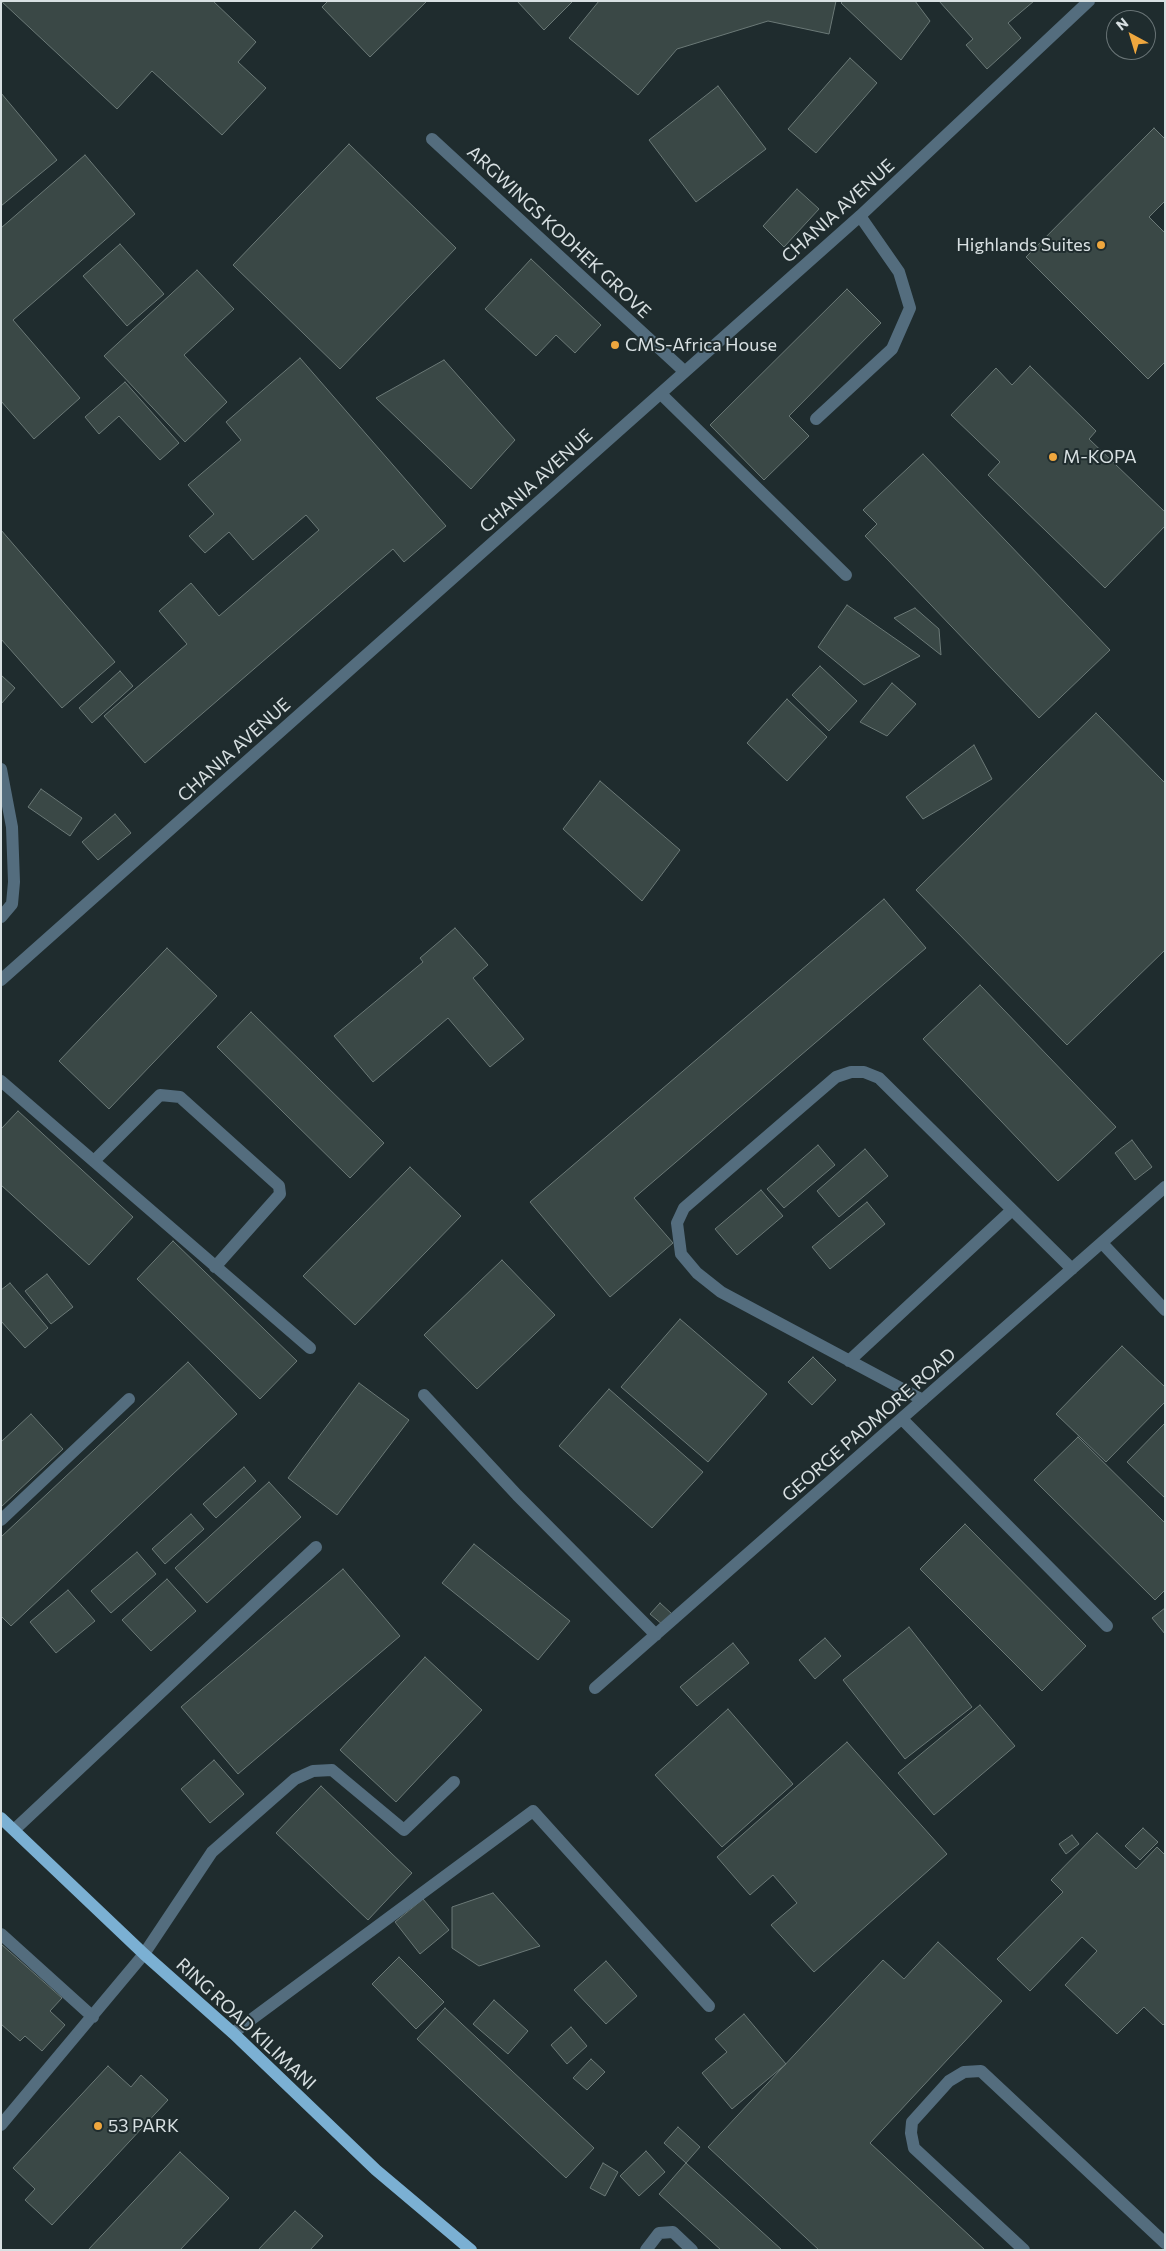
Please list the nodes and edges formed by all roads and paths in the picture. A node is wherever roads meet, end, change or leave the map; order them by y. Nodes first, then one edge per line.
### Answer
1 (1088, 1) edge
2 (432, 139) dead end
3 (860, 216) junction
4 (684, 371) junction
5 (660, 394) junction
6 (816, 419) dead end
7 (846, 575) dead end
8 (1, 769) edge
9 (1, 917) edge
10 (1, 980) edge
11 (1, 1081) edge
12 (94, 1161) junction
13 (1165, 1187) edge
14 (1012, 1210) junction
15 (1102, 1243) junction
16 (215, 1267) junction
17 (1072, 1269) junction
18 (1165, 1310) edge
19 (310, 1348) dead end
20 (849, 1361) junction
21 (424, 1395) dead end
22 (129, 1399) dead end
23 (923, 1400) junction
24 (902, 1419) junction
25 (1, 1520) edge
26 (316, 1547) dead end
27 (1107, 1626) dead end
28 (656, 1634) junction
29 (595, 1688) dead end
30 (454, 1782) dead end
31 (1, 1818) edge
32 (14, 1830) junction
33 (1, 1934) edge
34 (144, 1954) junction
35 (709, 2006) dead end
36 (92, 2017) junction
37 (233, 2033) junction
38 (1, 2125) edge
39 (1165, 2243) edge
40 (471, 2250) edge
41 (646, 2250) edge
42 (692, 2250) edge
43 (1024, 2250) edge

1 - 3 street, CHANIA AVENUE
2 - 4 street, ARGWINGS KODHEK GROVE
3 - 4 street, CHANIA AVENUE
3 - 6 street
4 - 5 street, CHANIA AVENUE
5 - 7 street
5 - 10 street, CHANIA AVENUE
8 - 9 street
11 - 12 street
12 - 16 street
12 - 16 street
13 - 15 street, GEORGE PADMORE ROAD
14 - 17 street
14 - 20 street
14 - 20 street
15 - 17 street, GEORGE PADMORE ROAD
15 - 18 street
16 - 19 street
17 - 23 street, GEORGE PADMORE ROAD
20 - 23 street
21 - 28 street
22 - 25 street
23 - 24 street, GEORGE PADMORE ROAD
24 - 27 street
24 - 28 street, GEORGE PADMORE ROAD
26 - 32 street
28 - 29 street, GEORGE PADMORE ROAD
30 - 34 street
31 - 32 main road, RING ROAD KILIMANI
32 - 34 main road, RING ROAD KILIMANI
33 - 36 street
34 - 36 street
34 - 37 main road, RING ROAD KILIMANI
35 - 37 street
36 - 38 street
37 - 40 main road, RING ROAD KILIMANI
39 - 43 street
41 - 42 street

